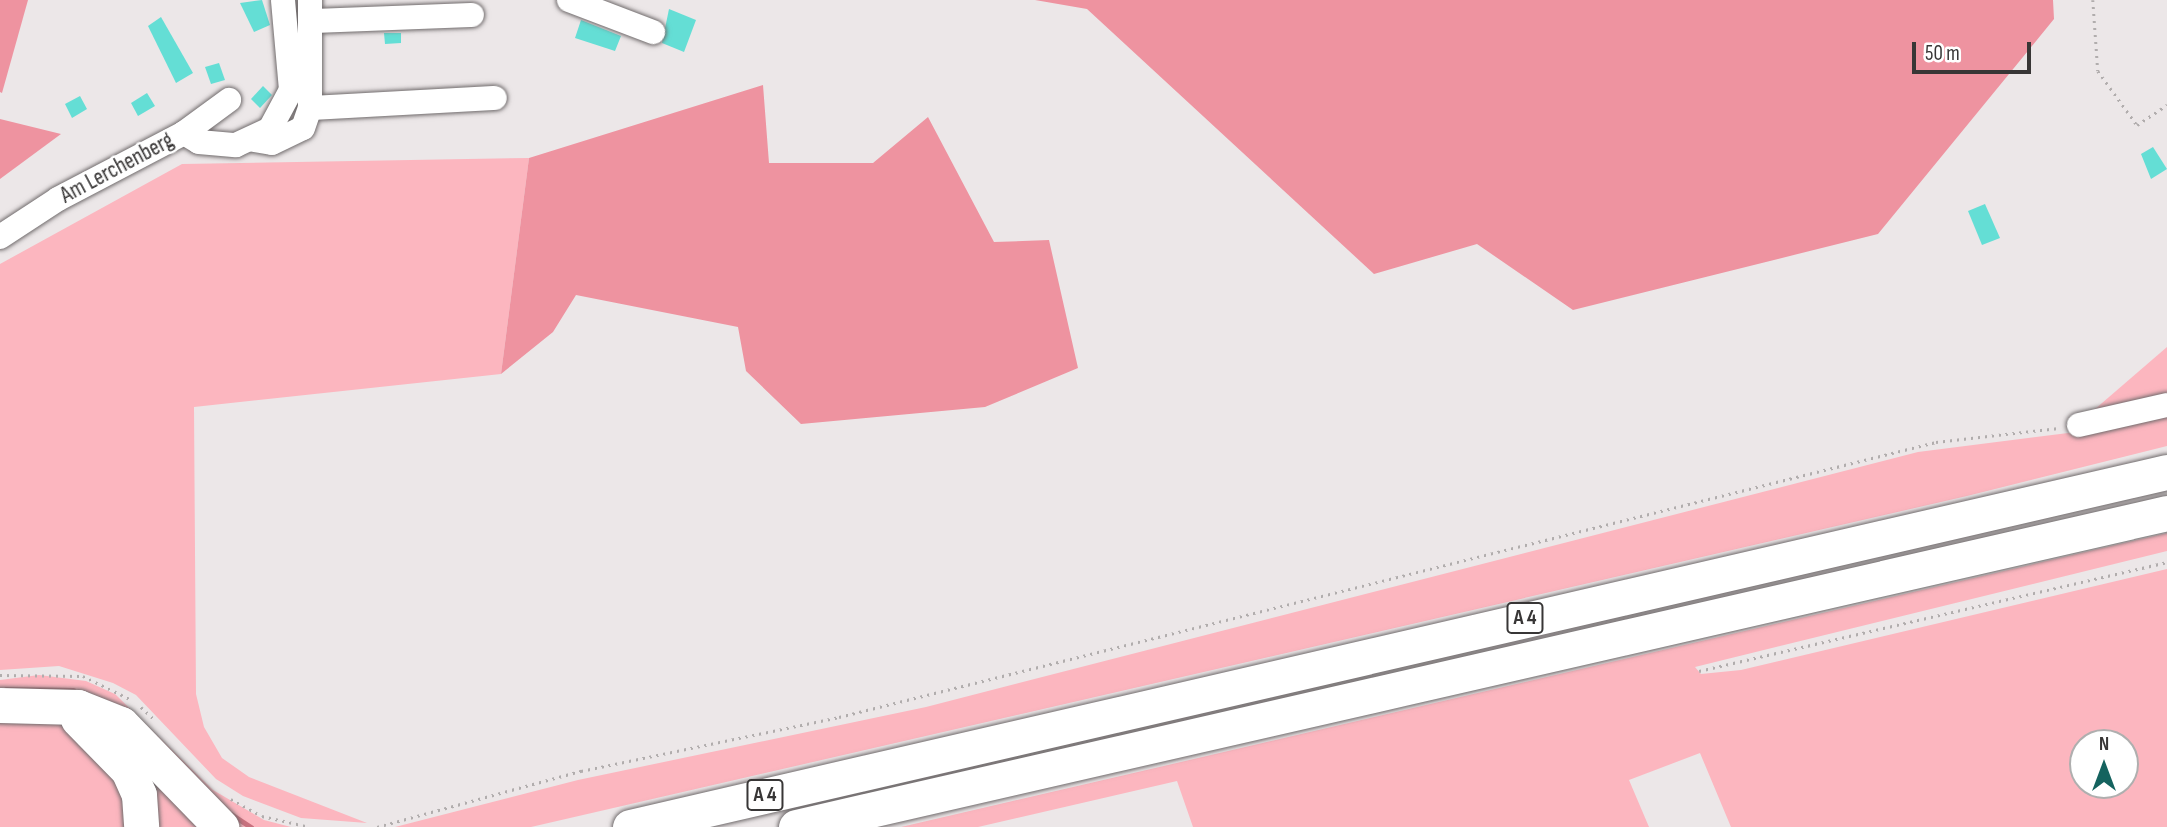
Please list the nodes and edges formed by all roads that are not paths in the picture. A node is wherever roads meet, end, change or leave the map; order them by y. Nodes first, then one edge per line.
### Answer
1 (283, 0) edge
2 (569, 0) edge
3 (312, 10) edge
4 (472, 15) dead end
5 (653, 32) dead end
6 (495, 98) dead end
7 (229, 100) dead end
8 (310, 108) junction
9 (184, 133) junction
10 (254, 140) junction
11 (0, 237) edge
12 (2167, 405) edge
13 (2079, 425) road end
14 (2167, 472) edge
15 (2167, 513) edge
16 (0, 705) edge
17 (58, 705) junction
18 (141, 827) edge
19 (221, 827) edge
20 (629, 827) edge
21 (796, 827) edge

1 - 10 street
2 - 5 street
3 - 4 street
3 - 8 street
6 - 8 street
7 - 9 street
8 - 10 street, Am Lerchenberg
9 - 10 street, Am Lerchenberg
9 - 11 street, Am Lerchenberg
12 - 13 street
14 - 20 highway, A 4
15 - 21 highway, A 4
16 - 17 highway
17 - 18 highway
17 - 19 highway

